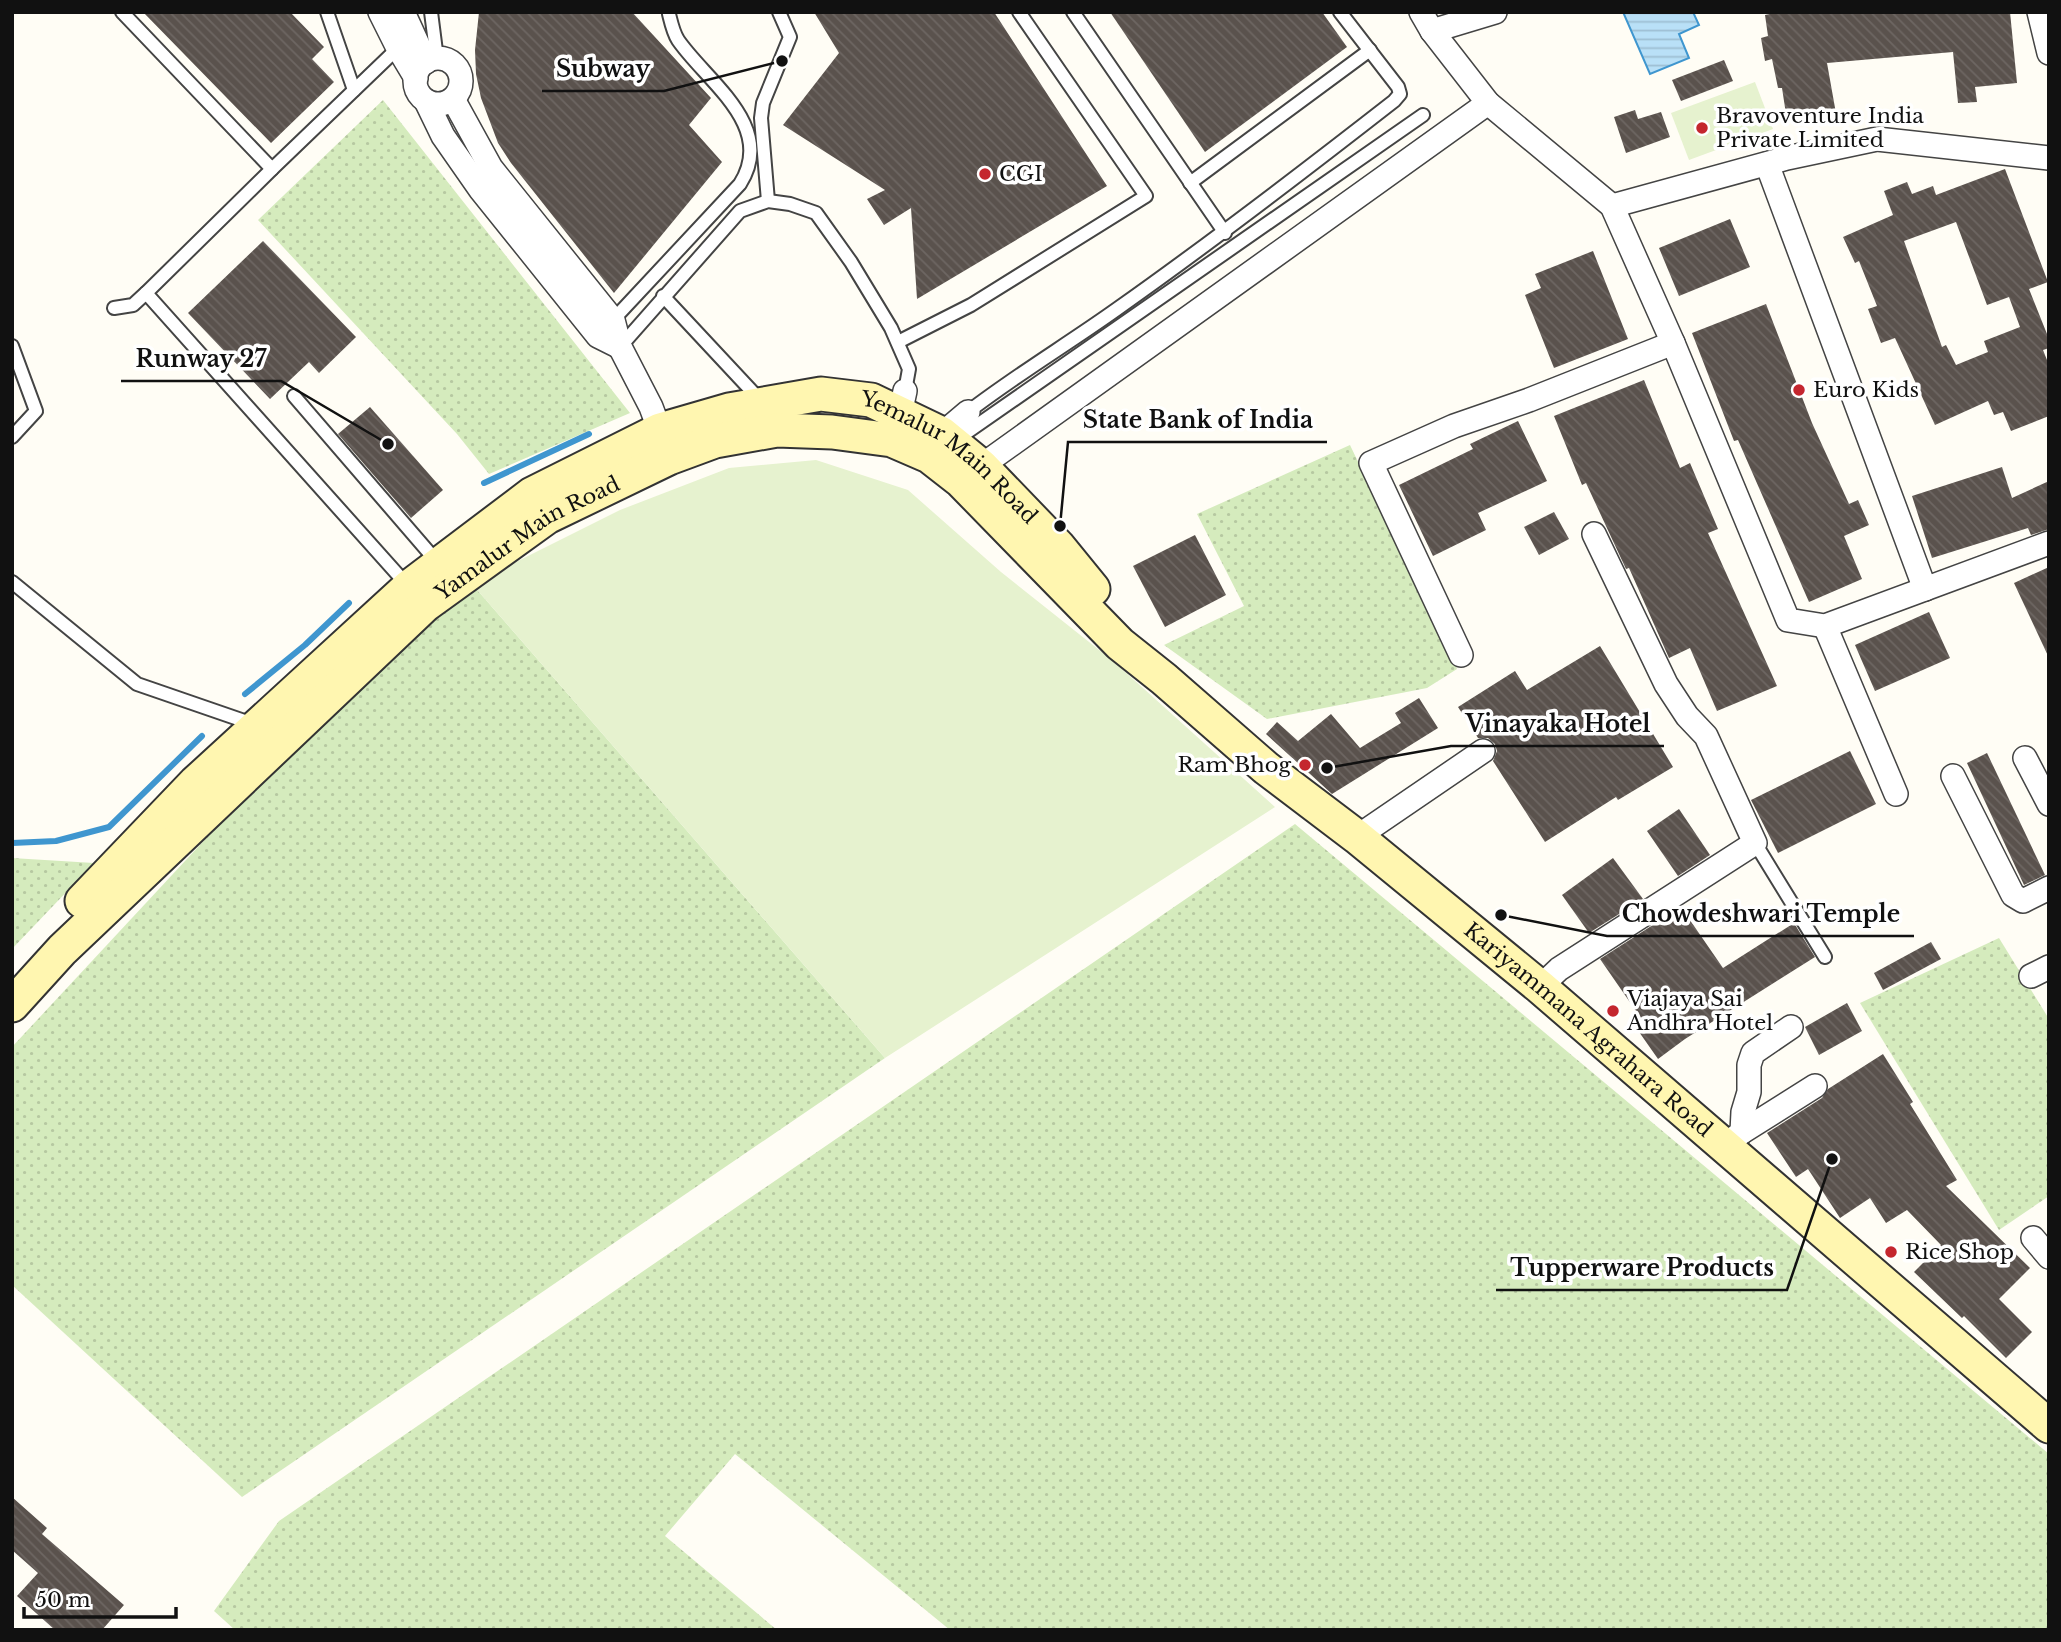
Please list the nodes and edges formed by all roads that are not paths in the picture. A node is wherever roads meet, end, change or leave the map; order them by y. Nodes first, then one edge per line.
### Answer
1 (122, 12) edge
2 (327, 12) edge
3 (380, 12) edge
4 (403, 12) edge
5 (431, 12) edge
6 (779, 12) edge
7 (1019, 12) edge
8 (1073, 12) edge
9 (1340, 12) edge
10 (1495, 12) edge
11 (2039, 12) edge
12 (669, 13) edge
13 (1426, 22) edge
14 (397, 48) junction
15 (1370, 50) junction
16 (2049, 53) edge
17 (426, 66) junction
18 (354, 90) junction
19 (453, 99) junction
20 (426, 100) junction
21 (1488, 103) junction
22 (1423, 114) dead end
23 (2049, 158) edge
24 (1766, 164) junction
25 (272, 169) junction
26 (1190, 183) junction
27 (768, 201) junction
28 (1612, 206) junction
29 (1225, 233) junction
30 (146, 293) junction
31 (663, 296) junction
32 (114, 308) dead end
33 (613, 320) junction
34 (898, 342) junction
35 (1673, 343) junction
36 (12, 346) edge
37 (620, 347) junction
38 (294, 396) dead end
39 (903, 402) junction
40 (764, 404) junction
41 (968, 412) joint
42 (12, 437) edge
43 (665, 444) junction
44 (950, 457) junction
45 (1594, 534) dead end
46 (2049, 543) edge
47 (438, 563) junction
48 (12, 582) edge
49 (1925, 589) junction
50 (417, 596) junction
51 (1825, 626) junction
52 (1120, 644) joint
53 (1461, 655) dead end
54 (1164, 679) junction
55 (257, 726) junction
56 (1483, 751) dead end
57 (2025, 758) dead end
58 (1953, 776) dead end
59 (1896, 794) dead end
60 (2049, 804) edge
61 (1357, 837) junction
62 (1755, 843) junction
63 (2049, 888) edge
64 (1825, 957) dead end
65 (12, 974) edge
66 (1540, 987) junction
67 (12, 1005) edge
68 (1791, 1027) dead end
69 (1815, 1086) dead end
70 (1733, 1139) junction
71 (2034, 1238) dead end
72 (2049, 1257) edge
73 (2043, 1412) edge

1 - 25 lane
2 - 18 lane
3 - 14 street
4 - 17 street
5 - 17 lane
6 - 27 lane
7 - 34 lane
8 - 26 lane
9 - 15 lane
10 - 13 street
11 - 16 street
12 - 33 lane
13 - 21 street
14 - 17 street
14 - 18 lane
15 - 26 lane
15 - 29 lane
17 - 19 street
17 - 20 street
18 - 25 lane
19 - 20 street
19 - 33 street
20 - 37 street
21 - 28 street
21 - 44 street
22 - 44 lane
23 - 24 street
24 - 28 street
24 - 49 street
25 - 30 lane
26 - 29 lane
27 - 31 lane
27 - 34 lane
28 - 35 street
29 - 41 lane
30 - 32 lane
30 - 50 lane
31 - 37 lane
31 - 40 lane
33 - 37 street
34 - 39 lane
35 - 51 street
35 - 53 street
36 - 42 lane
37 - 43 street
38 - 47 lane
39 - 40 street, Yemalur Main Road
39 - 44 street, Yemalur Main Road
40 - 43 street, Yemalur Main Road
41 - 44 street
43 - 44 street, Yamalur Main Road
43 - 47 street, Yamalur Main Road
43 - 50 street, Yamalur Main Road
44 - 52 street, Yamalur Main Road
44 - 54 street, Yemalur Main Road
45 - 62 street
46 - 49 street
47 - 50 street, Yamalur Main Road
48 - 55 lane
49 - 51 street
50 - 55 street, Yamalur Main Road
50 - 67 street, Yamalur Main Road
51 - 59 street
52 - 54 street, Kariyammana Agrahara Road
54 - 61 street, Kariyammana Agrahara Road
55 - 65 street, Yamalur Main Road
56 - 61 street
57 - 60 street
58 - 63 street
61 - 66 street, Kariyammana Agrahara Road
62 - 64 lane
62 - 66 street
66 - 70 street, Kariyammana Agrahara Road
68 - 70 street
69 - 70 street
70 - 73 street, Kariyammana Agrahara Road
71 - 72 street

